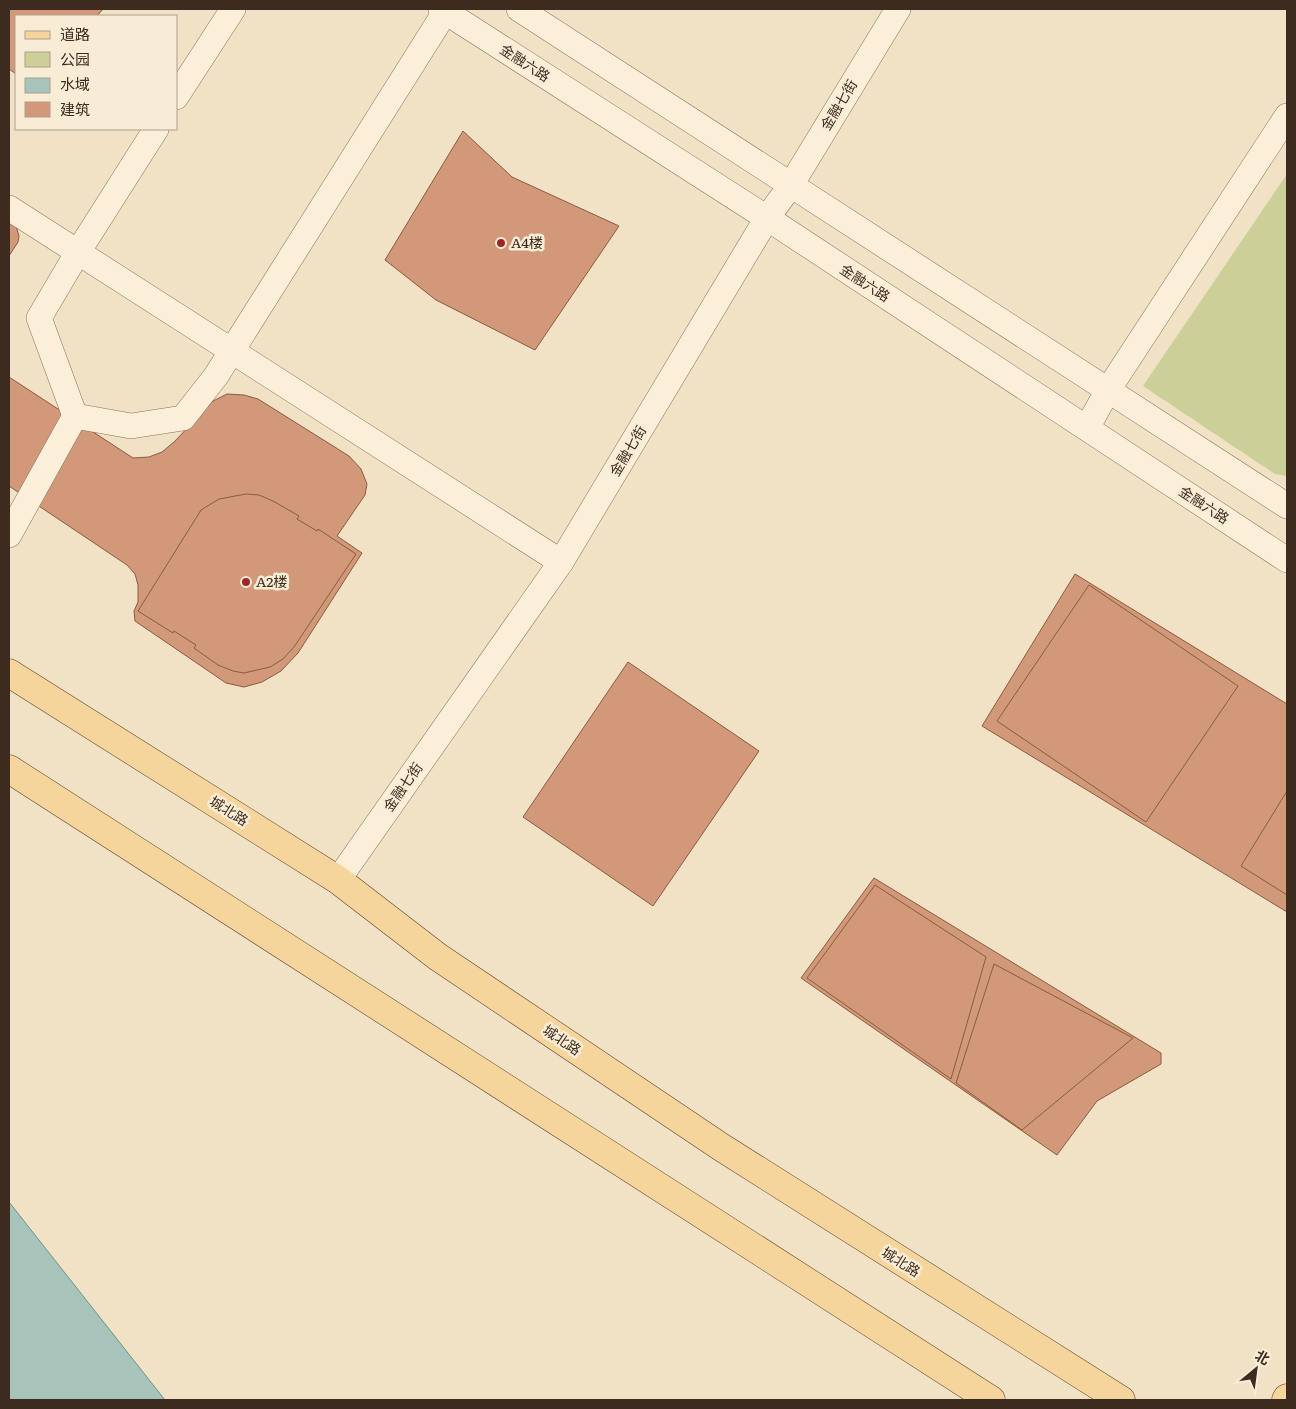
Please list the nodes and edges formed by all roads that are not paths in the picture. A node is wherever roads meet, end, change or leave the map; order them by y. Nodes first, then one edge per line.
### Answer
1 (233, 9) edge
2 (518, 9) edge
3 (898, 9) edge
4 (444, 10) edge
5 (178, 95) edge
6 (1287, 116) edge
7 (155, 130) edge
8 (791, 185) junction
9 (9, 208) edge
10 (767, 218) junction
11 (78, 252) junction
12 (232, 351) junction
13 (1108, 390) junction
14 (75, 416) junction
15 (1087, 428) junction
16 (1287, 506) edge
17 (9, 535) edge
18 (1285, 554) edge
19 (560, 562) junction
20 (9, 673) edge
21 (9, 769) edge
22 (338, 880) junction
23 (991, 1400) edge
24 (1121, 1400) edge

1 - 5 street
2 - 8 street
3 - 8 street, 金融七街
4 - 10 street, 金融六路
4 - 12 street
6 - 13 street
7 - 11 street
8 - 10 street, 金融七街
8 - 13 street
9 - 11 street
10 - 15 street, 金融六路
10 - 19 street, 金融七街
11 - 12 street
11 - 14 street
12 - 14 street
12 - 19 street
13 - 15 street
13 - 16 street
14 - 17 street
15 - 18 street, 金融六路
19 - 22 street, 金融七街
20 - 22 main road, 城北路
21 - 23 main road
22 - 24 main road, 城北路

